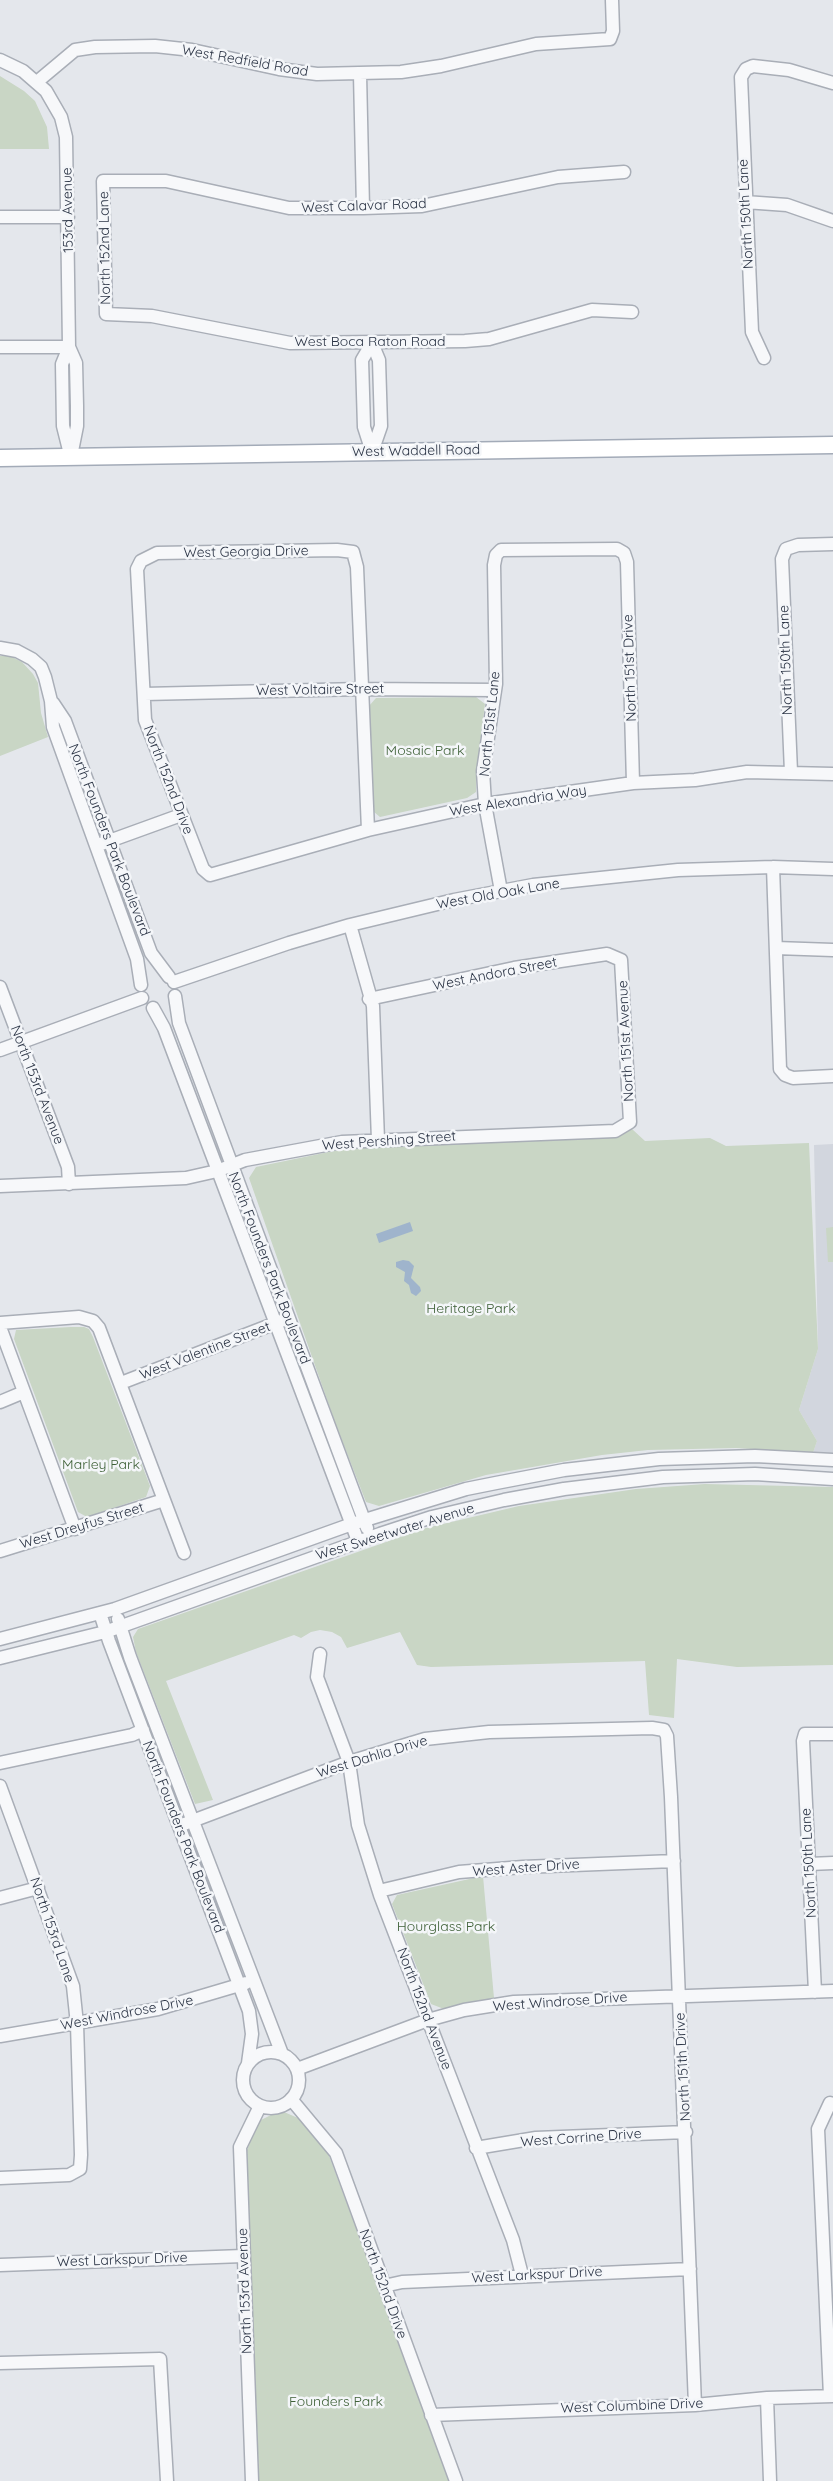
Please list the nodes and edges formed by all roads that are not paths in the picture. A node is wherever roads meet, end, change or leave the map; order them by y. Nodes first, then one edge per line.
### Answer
1 (612, 0) edge
2 (0, 60) edge
3 (360, 74) junction
4 (38, 81) junction
5 (833, 83) edge
6 (624, 172) dead end
7 (103, 181) joint
8 (745, 202) junction
9 (363, 208) junction
10 (0, 217) edge
11 (68, 217) junction
12 (833, 221) edge
13 (632, 312) dead end
14 (106, 314) joint
15 (372, 343) junction
16 (0, 347) edge
17 (69, 347) junction
18 (764, 358) dead end
19 (833, 445) edge
20 (372, 452) junction
21 (71, 456) junction
22 (0, 458) edge
23 (833, 544) edge
24 (624, 553) joint
25 (142, 561) joint
26 (0, 648) edge
27 (361, 688) junction
28 (496, 690) junction
29 (144, 694) junction
30 (51, 700) junction
31 (791, 772) junction
32 (833, 774) edge
33 (634, 783) junction
34 (485, 804) junction
35 (181, 815) junction
36 (368, 830) junction
37 (108, 841) junction
38 (96, 846) junction
39 (773, 868) junction
40 (833, 869) edge
41 (210, 875) joint
42 (501, 891) junction
43 (350, 925) junction
44 (776, 948) junction
45 (833, 950) edge
46 (621, 960) joint
47 (171, 980) junction
48 (0, 987) edge
49 (142, 991) junction
50 (175, 996) junction
51 (369, 999) junction
52 (153, 1008) junction
53 (21, 1042) junction
54 (0, 1050) edge
55 (833, 1076) edge
56 (630, 1122) joint
57 (378, 1140) junction
58 (231, 1165) junction
59 (217, 1171) junction
60 (69, 1184) junction
61 (0, 1186) edge
62 (289, 1318) junction
63 (274, 1323) junction
64 (0, 1325) edge
65 (121, 1384) junction
66 (24, 1392) junction
67 (0, 1402) edge
68 (833, 1460) edge
69 (833, 1479) edge
70 (164, 1500) junction
71 (358, 1522) junction
72 (75, 1528) junction
73 (364, 1539) junction
74 (0, 1550) edge
75 (184, 1552) dead end
76 (115, 1609) junction
77 (100, 1614) junction
78 (120, 1626) junction
79 (105, 1632) junction
80 (0, 1639) edge
81 (320, 1654) dead end
82 (0, 1658) edge
83 (143, 1730) junction
84 (664, 1730) joint
85 (833, 1734) edge
86 (349, 1762) junction
87 (0, 1763) edge
88 (0, 1786) edge
89 (193, 1821) junction
90 (179, 1826) junction
91 (674, 1861) junction
92 (809, 1864) junction
93 (833, 1864) edge
94 (38, 1888) junction
95 (379, 1891) junction
96 (0, 1898) edge
97 (253, 1980) junction
98 (239, 1986) junction
99 (833, 1991) edge
100 (815, 1992) junction
101 (680, 1995) junction
102 (428, 2020) junction
103 (78, 2024) junction
104 (0, 2036) edge
105 (282, 2054) junction
106 (248, 2063) junction
107 (297, 2069) junction
108 (291, 2099) junction
109 (830, 2104) dead end
110 (260, 2106) junction
111 (686, 2132) junction
112 (476, 2148) junction
113 (0, 2178) edge
114 (243, 2256) junction
115 (0, 2265) edge
116 (690, 2269) junction
117 (829, 2269) edge
118 (522, 2275) junction
119 (384, 2286) junction
120 (0, 2363) edge
121 (832, 2396) edge
122 (767, 2398) junction
123 (695, 2405) junction
124 (431, 2415) junction
125 (167, 2481) edge
126 (252, 2481) edge
127 (456, 2481) edge
128 (770, 2481) edge

1 - 3 street, West Redfield Road
2 - 4 street
3 - 4 street, West Redfield Road
3 - 9 street
4 - 11 street, 153rd Avenue
5 - 8 street, North 150th Lane
6 - 9 street, West Calavar Road
7 - 9 street, West Calavar Road
7 - 14 street, North 152nd Lane
8 - 12 street
8 - 18 street, North 150th Lane
10 - 11 street
11 - 17 street, 153rd Avenue
13 - 15 street, West Boca Raton Road
14 - 15 street, West Boca Raton Road
15 - 20 street
16 - 17 street
17 - 21 street, 153rd Avenue
19 - 20 main road, West Waddell Road
20 - 21 main road, West Waddell Road
21 - 22 main road, West Waddell Road
23 - 31 street, North 150th Lane
24 - 28 street, North 151st Lane
24 - 33 street, North 151st Drive
25 - 27 street, West Georgia Drive
25 - 29 street, North 152nd Drive
26 - 30 street, North Founders Park Boulevard
27 - 28 street, West Voltaire Street
27 - 29 street, West Voltaire Street
27 - 36 street
28 - 34 street, North 151st Lane
29 - 35 street, North 152nd Drive
30 - 37 street, North Founders Park Boulevard
30 - 38 street, North Founders Park Boulevard
31 - 32 street, West Alexandria Way
31 - 33 street, West Alexandria Way
33 - 34 street, West Alexandria Way
34 - 36 street, West Alexandria Way
34 - 42 street, North 151st Lane
35 - 37 street
35 - 41 street, North 152nd Drive
36 - 41 street, West Alexandria Way
37 - 38 street
37 - 47 street, North Founders Park Boulevard
38 - 49 street, North Founders Park Boulevard
39 - 40 street, West Old Oak Lane
39 - 42 street, West Old Oak Lane
39 - 44 street
42 - 43 street, West Old Oak Lane
43 - 47 street, West Old Oak Lane
43 - 51 street
44 - 45 street
44 - 55 street
46 - 51 street, West Andora Street
46 - 56 street, North 151st Avenue
47 - 49 street
47 - 50 street
48 - 53 street, North 153rd Avenue
49 - 52 street
49 - 53 street
50 - 52 street
50 - 58 street, North Founders Park Boulevard
51 - 57 street
52 - 59 street, North Founders Park Boulevard
53 - 54 street
53 - 60 street, North 153rd Avenue
56 - 57 street, West Pershing Street
57 - 58 street, West Pershing Street
58 - 59 street, West Pershing Street
58 - 62 street, North Founders Park Boulevard
59 - 60 street, West Pershing Street
59 - 63 street, North Founders Park Boulevard
60 - 61 street, West Pershing Street
62 - 63 street, West Valentine Street
62 - 71 street, North Founders Park Boulevard
63 - 65 street, West Valentine Street
63 - 71 street, North Founders Park Boulevard
64 - 65 street
64 - 66 street
65 - 70 street
66 - 67 street
66 - 72 street
68 - 71 street, West Sweetwater Avenue
69 - 73 street, West Sweetwater Avenue
70 - 72 street, West Dreyfus Street
70 - 75 street
71 - 73 street, North Founders Park Boulevard
71 - 76 street, West Sweetwater Avenue
72 - 74 street, West Dreyfus Street
73 - 78 street, West Sweetwater Avenue
76 - 77 street, West Sweetwater Avenue
76 - 78 street, North Founders Park Boulevard
77 - 79 street, North Founders Park Boulevard
77 - 80 street, West Sweetwater Avenue
78 - 79 street, West Sweetwater Avenue
78 - 89 street, North Founders Park Boulevard
79 - 82 street, West Sweetwater Avenue
79 - 83 street, North Founders Park Boulevard
81 - 86 street, North 152nd Avenue
83 - 87 street
83 - 90 street, North Founders Park Boulevard
84 - 86 street, West Dahlia Drive
84 - 91 street, North 151th Drive
85 - 92 street, North 150th Lane
86 - 89 street, West Dahlia Drive
86 - 95 street, North 152nd Avenue
88 - 94 street, North 153rd Lane
89 - 90 street, West Dahlia Drive
89 - 97 street, North Founders Park Boulevard
90 - 98 street, North Founders Park Boulevard
91 - 95 street, West Aster Drive
91 - 101 street, North 151th Drive
92 - 93 street
92 - 100 street, North 150th Lane
94 - 96 street
94 - 103 street, North 153rd Lane
95 - 102 street, North 152nd Avenue
97 - 98 street, West Windrose Drive
97 - 105 street, North Founders Park Boulevard
98 - 103 street, West Windrose Drive
98 - 106 street, North Founders Park Boulevard
99 - 100 street, West Windrose Drive
100 - 101 street, West Windrose Drive
101 - 102 street, West Windrose Drive
101 - 111 street, North 151th Drive
102 - 107 street, West Windrose Drive
102 - 112 street, North 152nd Avenue
103 - 104 street, West Windrose Drive
103 - 113 street, North 153rd Lane
105 - 106 street
105 - 107 street
106 - 110 street
107 - 108 street
108 - 110 street
108 - 119 street, North 152nd Drive
109 - 117 street
110 - 114 street, North 153rd Avenue
111 - 112 street, West Corrine Drive
111 - 116 street, North 151th Drive
112 - 118 street, North 152nd Avenue
114 - 115 street, West Larkspur Drive
114 - 126 street, North 153rd Avenue
116 - 118 street, West Larkspur Drive
116 - 123 street, North 151th Drive
117 - 121 street
118 - 119 street, West Larkspur Drive
119 - 124 street, North 152nd Drive
120 - 125 street
121 - 122 street, West Columbine Drive
122 - 123 street, West Columbine Drive
122 - 128 street
123 - 124 street, West Columbine Drive
124 - 127 street, North 152nd Drive

